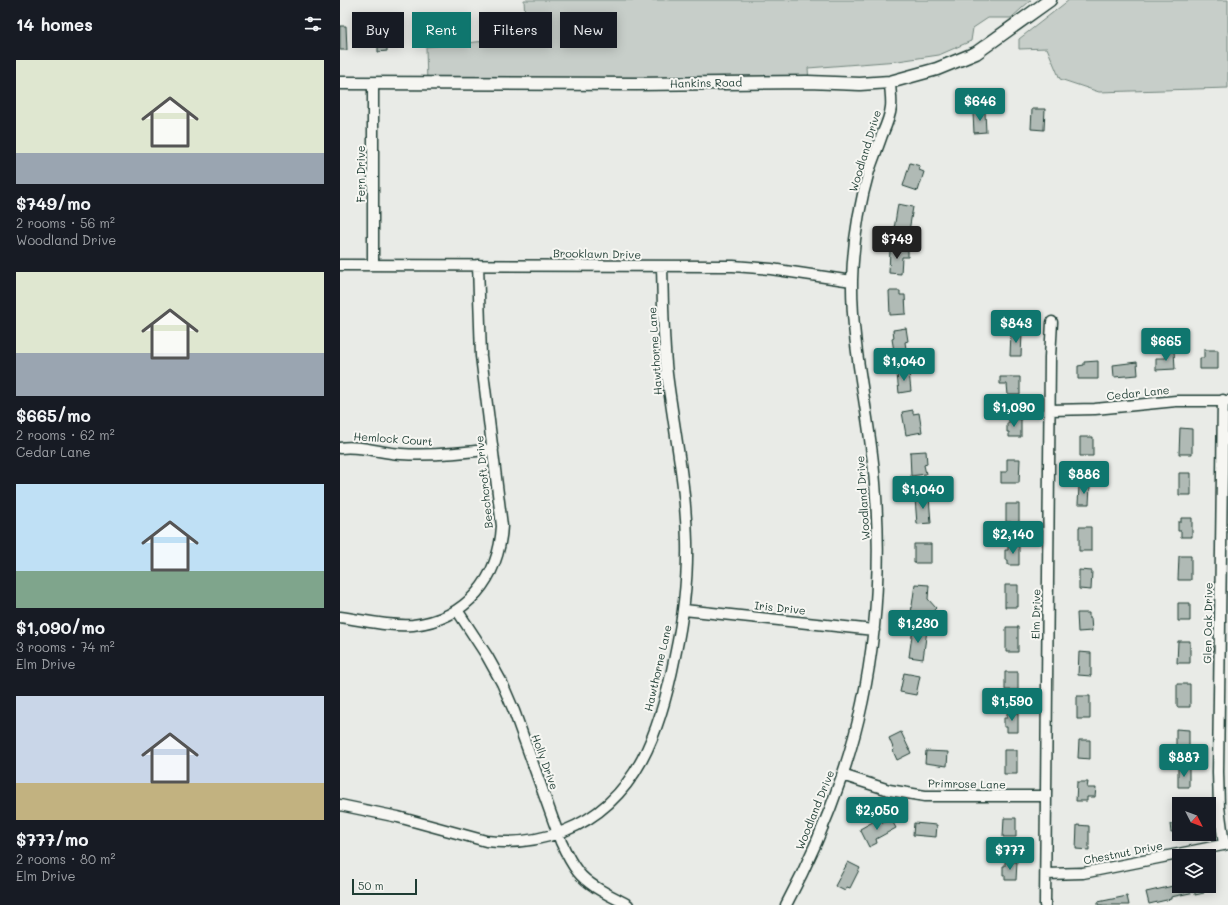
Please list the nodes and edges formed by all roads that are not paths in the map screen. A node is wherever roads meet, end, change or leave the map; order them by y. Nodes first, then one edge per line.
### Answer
1 (1050, 0) edge
2 (890, 82) junction
3 (340, 83) edge
4 (373, 83) junction
5 (340, 265) edge
6 (373, 265) junction
7 (478, 265) junction
8 (662, 266) junction
9 (852, 281) junction
10 (1052, 322) dead end
11 (1225, 401) edge
12 (1050, 410) junction
13 (340, 448) edge
14 (493, 449) junction
15 (457, 610) junction
16 (684, 610) junction
17 (340, 617) edge
18 (874, 630) junction
19 (842, 775) junction
20 (1046, 796) junction
21 (340, 805) edge
22 (558, 833) junction
23 (1226, 845) edge
24 (1046, 874) junction
25 (628, 905) edge
26 (786, 905) edge
27 (1046, 905) edge

1 - 2 main road, Hankins Road
2 - 4 main road, Hankins Road
2 - 9 street, Woodland Drive
3 - 4 main road, Hankins Road
4 - 6 street, Fern Drive
5 - 6 street, Brooklawn Drive
6 - 7 street, Brooklawn Drive
7 - 8 street, Brooklawn Drive
7 - 14 street, Beechcroft Drive
8 - 9 street, Brooklawn Drive
8 - 16 street, Hawthorne Lane
9 - 18 street, Woodland Drive
10 - 12 street, Elm Drive
11 - 12 street, Cedar Lane
11 - 23 street, Glen Oak Drive
12 - 20 street, Elm Drive
13 - 14 street, Hemlock Court
14 - 15 street, Beechcroft Drive
15 - 17 street, Beechcroft Drive
15 - 22 street, Holly Drive
16 - 18 street, Iris Drive
16 - 22 street, Hawthorne Lane
18 - 19 street, Woodland Drive
19 - 20 street, Primrose Lane
19 - 26 street, Woodland Drive
20 - 24 street, Elm Drive
21 - 22 street, Hawthorne Lane
22 - 25 street, Holly Drive
23 - 24 street, Chestnut Drive
24 - 27 street, Elm Drive

